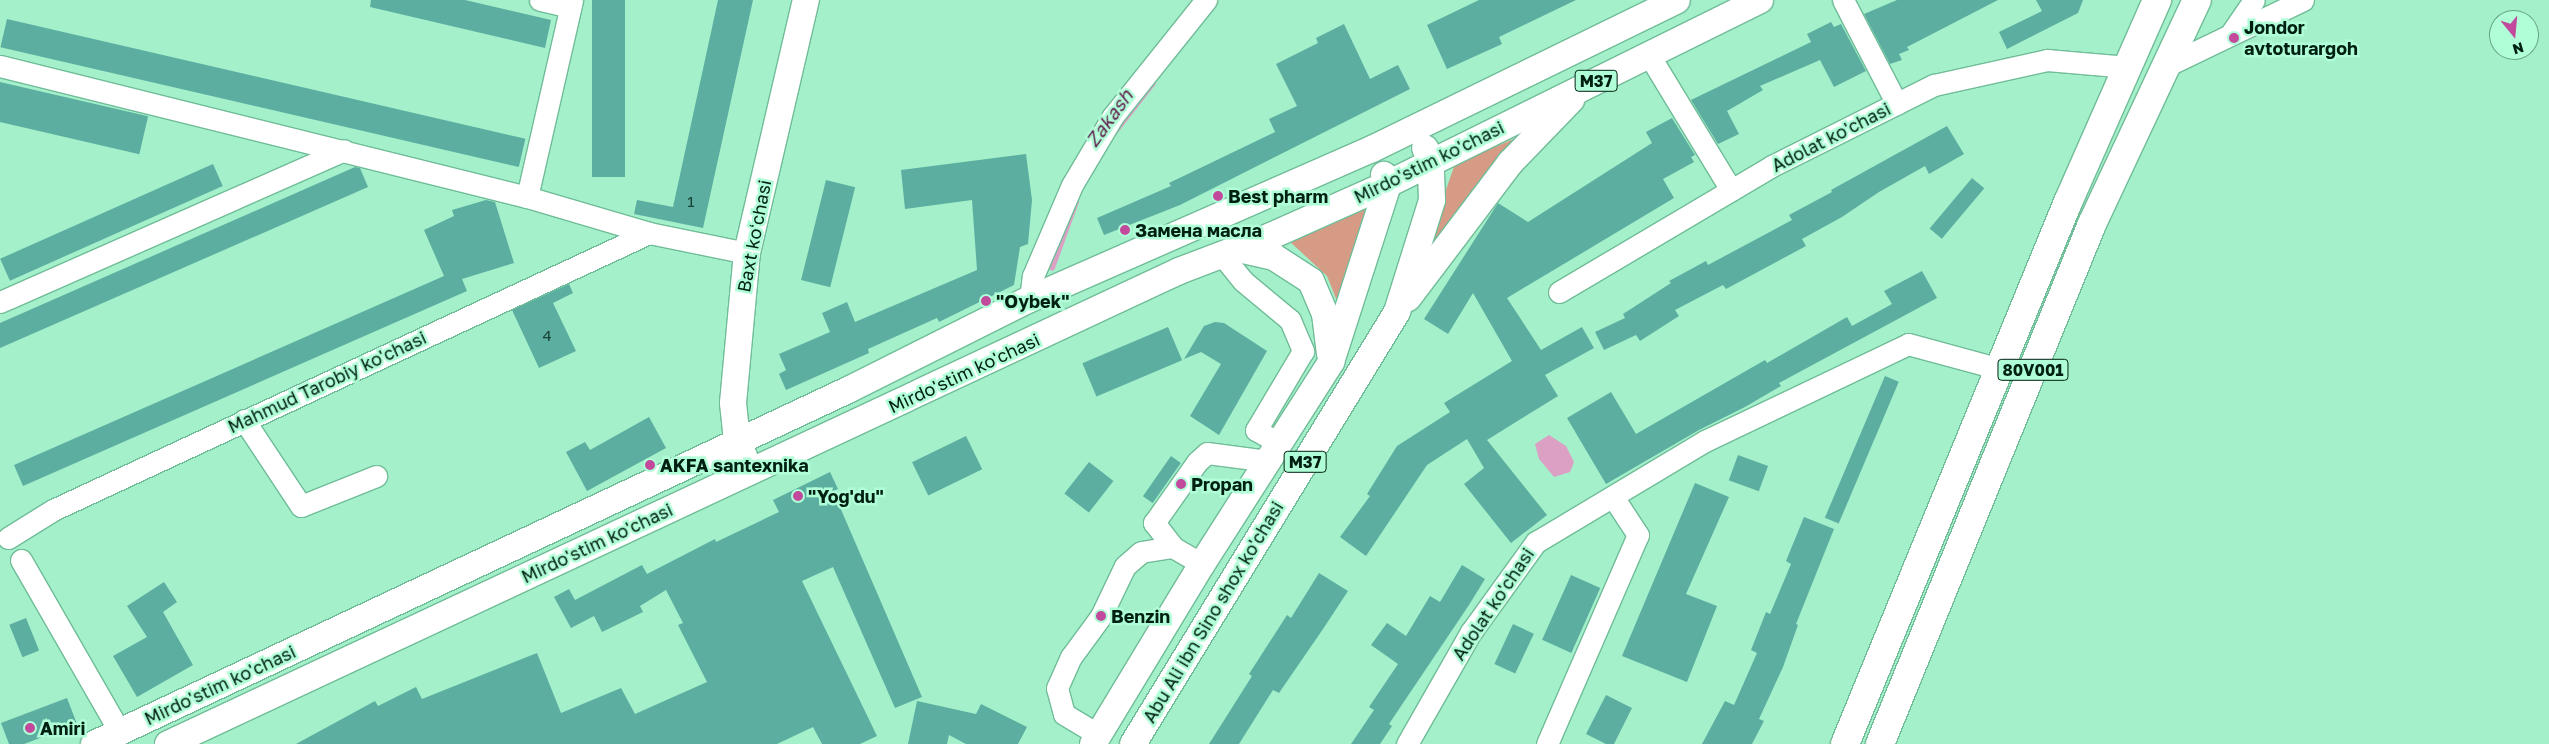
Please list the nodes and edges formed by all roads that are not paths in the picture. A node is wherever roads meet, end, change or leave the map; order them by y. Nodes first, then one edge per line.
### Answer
1 (540, 0) edge
2 (806, 0) edge
3 (1206, 0) edge
4 (1676, 0) edge
5 (1760, 0) edge
6 (1843, 0) edge
7 (2197, 0) edge
8 (2254, 0) edge
9 (2303, 0) edge
10 (571, 4) edge
11 (2152, 5) edge
12 (2228, 37) junction
13 (1649, 55) junction
14 (0, 66) edge
15 (2166, 66) junction
16 (2128, 67) junction
17 (1584, 87) junction
18 (1896, 104) junction
19 (1416, 127) junction
20 (1372, 149) junction
21 (344, 150) junction
22 (1431, 162) junction
23 (1388, 184) junction
24 (1731, 190) junction
25 (527, 197) junction
26 (649, 233) junction
27 (1230, 252) junction
28 (747, 253) junction
29 (1560, 292) dead end
30 (1030, 299) junction
31 (0, 302) edge
32 (1397, 312) junction
33 (1331, 362) junction
34 (2000, 369) junction
35 (244, 420) junction
36 (737, 440) junction
37 (1275, 453) junction
38 (750, 473) junction
39 (376, 476) dead end
40 (1613, 497) junction
41 (8, 538) dead end
42 (1173, 547) junction
43 (21, 560) dead end
44 (1202, 564) junction
45 (1899, 616) junction
46 (1926, 632) junction
47 (120, 732) junction
48 (1096, 739) edge
49 (94, 744) edge
50 (168, 744) edge
51 (1132, 744) edge
52 (1407, 744) edge
53 (1547, 744) edge
54 (1845, 744) edge
55 (1880, 744) edge

1 - 10 street
2 - 28 main road, Baxt koʻchasi
3 - 30 street
4 - 19 main road, Mirdo'stim ko'chasi / M37
5 - 13 main road, Mirdo'stim ko'chasi / M37
6 - 18 street
7 - 15 highway, 80V001
8 - 12 street
9 - 12 street
10 - 25 street
11 - 16 highway, 80V001
12 - 15 street
13 - 17 main road, Mirdo'stim ko'chasi / M37
13 - 24 street
14 - 21 street
15 - 46 highway, 80V001
16 - 18 street, Adolat ko'chasi
16 - 34 highway, 80V001
17 - 22 main road, Mirdo'stim ko'chasi / M37
17 - 32 main road, M37
18 - 24 street, Adolat ko'chasi
19 - 20 main road, Mirdo'stim ko'chasi / M37
19 - 22 main road, Abu Ali ibn Sino shox ko'chasi / M37
20 - 23 main road
20 - 30 main road, Mirdo'stim ko'chasi
21 - 25 street
21 - 31 street
22 - 23 main road, Mirdo'stim ko'chasi / M37
22 - 32 main road, Abu Ali ibn Sino shox ko'chasi / M37
23 - 27 main road, Mirdo'stim ko'chasi
23 - 33 main road, Abu Ali ibn Sino shox ko'chasi / M37
24 - 29 street, Adolat ko'chasi
25 - 26 street
26 - 28 street
26 - 35 street, Mahmud Tarobiy ko'chasi
27 - 33 main road
27 - 37 street
27 - 38 main road, Mirdo'stim ko'chasi
28 - 36 main road, Baxt koʻchasi
30 - 36 main road, Mirdo'stim ko'chasi
32 - 51 main road, Abu Ali ibn Sino shox ko'chasi / M37
33 - 37 main road, Abu Ali ibn Sino shox ko'chasi / M37
34 - 40 street, Adolat ko'chasi
34 - 45 highway, 80V001
35 - 39 street
35 - 41 street, Mahmud Tarobiy ko'chasi
36 - 38 main road, Baxt koʻchasi
36 - 47 main road, Mirdo'stim ko'chasi
37 - 42 street
37 - 44 main road, Abu Ali ibn Sino shox ko'chasi / M37
38 - 50 main road, Mirdo'stim ko'chasi
40 - 52 street, Adolat ko'chasi
40 - 53 street
42 - 44 street
42 - 48 street
43 - 47 street
44 - 48 main road, Abu Ali ibn Sino shox ko'chasi / M37
45 - 46 highway
45 - 54 highway, 80V001
46 - 55 highway, 80V001
47 - 49 main road, Mirdo'stim ko'chasi

